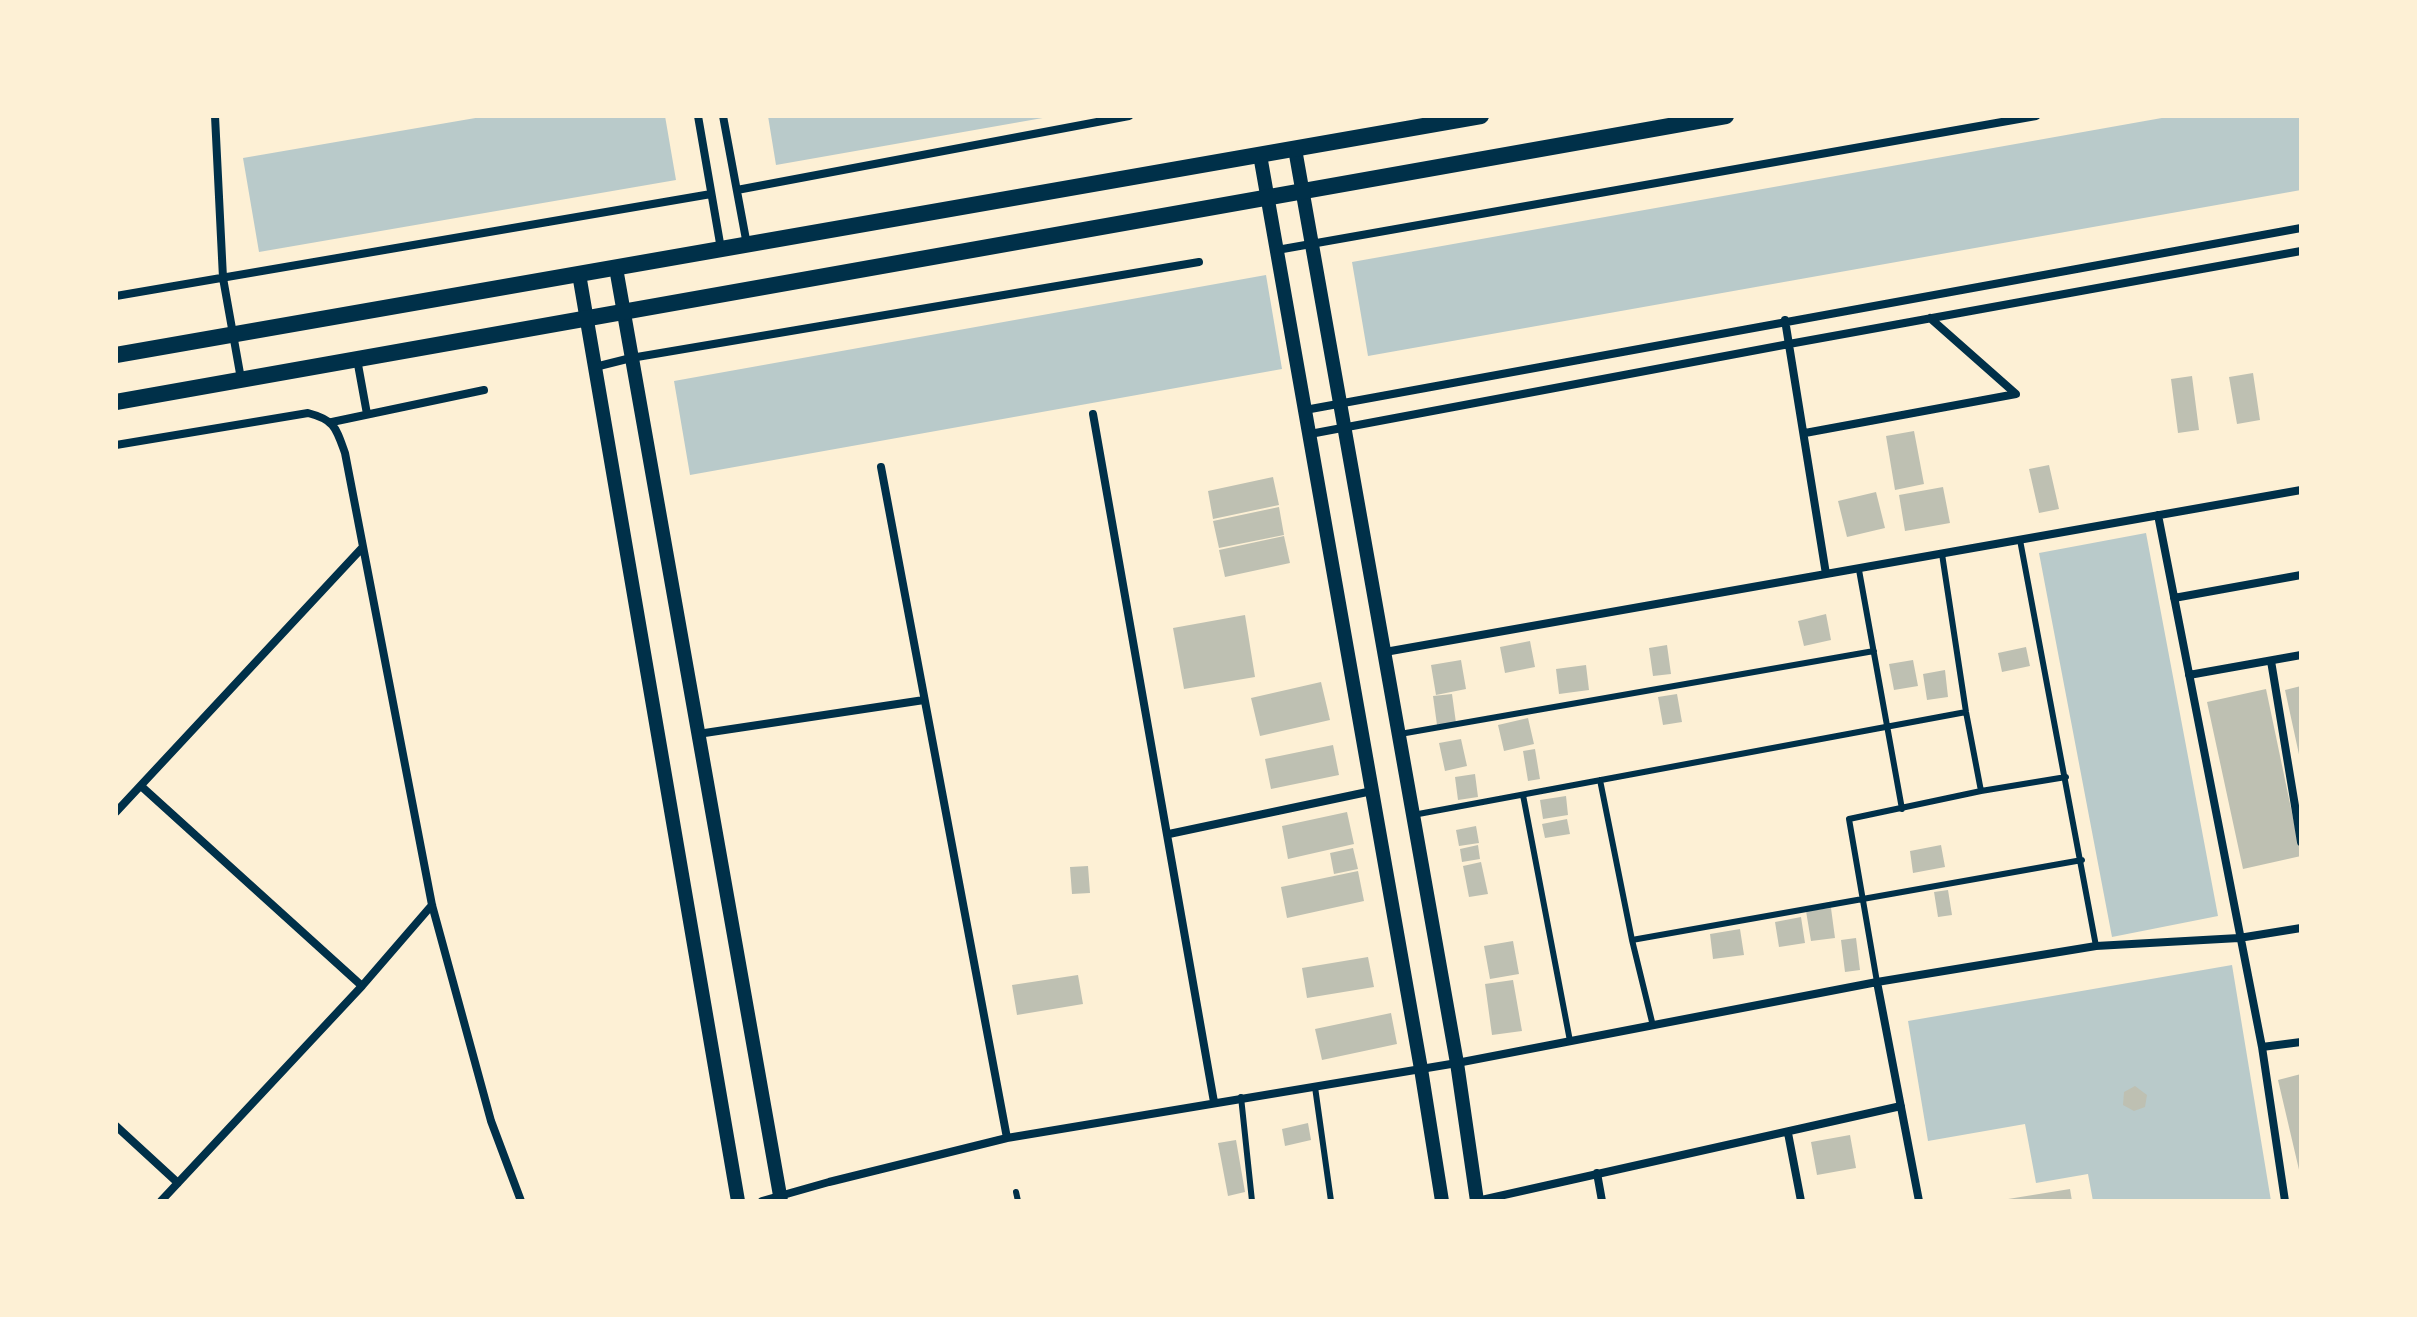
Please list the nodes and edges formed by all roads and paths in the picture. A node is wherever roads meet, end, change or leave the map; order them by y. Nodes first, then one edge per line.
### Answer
1 (215, 116) edge
2 (698, 116) edge
3 (723, 116) edge
4 (1129, 116) edge
5 (1481, 116) edge
6 (1726, 116) edge
7 (2036, 116) edge
8 (1295, 149) junction
9 (1260, 155) junction
10 (737, 190) junction
11 (1302, 191) junction
12 (711, 194) junction
13 (1268, 198) junction
14 (2301, 228) edge
15 (1312, 244) junction
16 (747, 245) junction
17 (721, 250) junction
18 (1277, 250) junction
19 (2301, 251) edge
20 (1199, 262) dead end
21 (616, 268) junction
22 (579, 274) junction
23 (223, 278) junction
24 (116, 296) edge
25 (623, 312) junction
26 (586, 318) junction
27 (1930, 318) junction
28 (1785, 320) junction
29 (233, 334) junction
30 (1789, 344) junction
31 (116, 355) edge
32 (631, 358) junction
33 (357, 359) junction
34 (595, 367) junction
35 (241, 379) junction
36 (484, 390) dead end
37 (116, 402) edge
38 (1340, 403) junction
39 (1305, 410) junction
40 (367, 414) junction
41 (1093, 414) dead end
42 (332, 422) junction
43 (1344, 428) junction
44 (1805, 433) junction
45 (1310, 434) junction
46 (116, 445) edge
47 (881, 467) dead end
48 (2301, 490) edge
49 (2158, 515) junction
50 (2020, 540) junction
51 (362, 548) junction
52 (1942, 554) junction
53 (1859, 570) junction
54 (1826, 574) junction
55 (2301, 575) edge
56 (2174, 598) junction
57 (1874, 651) junction
58 (1385, 652) junction
59 (2301, 655) edge
60 (2271, 661) junction
61 (2189, 675) junction
62 (924, 700) junction
63 (1966, 712) junction
64 (1887, 727) junction
65 (698, 734) junction
66 (1399, 734) junction
67 (2066, 777) junction
68 (1600, 780) junction
69 (141, 786) junction
70 (1372, 791) junction
71 (1981, 791) junction
72 (1523, 795) junction
73 (1902, 809) junction
74 (116, 812) edge
75 (1413, 815) junction
76 (1169, 834) junction
77 (2301, 842) edge
78 (2082, 860) junction
79 (1864, 898) junction
80 (432, 905) junction
81 (2301, 928) edge
82 (2239, 938) junction
83 (1632, 940) junction
84 (2096, 946) junction
85 (1877, 982) junction
86 (362, 986) junction
87 (1653, 1026) junction
88 (1570, 1041) junction
89 (2301, 1042) edge
90 (2262, 1047) junction
91 (1457, 1063) junction
92 (1421, 1069) junction
93 (1315, 1087) junction
94 (1241, 1097) junction
95 (1214, 1102) junction
96 (1901, 1106) junction
97 (116, 1126) edge
98 (1788, 1133) junction
99 (1007, 1138) junction
100 (1597, 1173) junction
101 (178, 1183) junction
102 (1016, 1192) dead end
103 (780, 1198) edge
104 (161, 1201) edge
105 (521, 1201) edge
106 (738, 1201) edge
107 (762, 1201) edge
108 (1018, 1201) edge
109 (1252, 1201) edge
110 (1331, 1201) edge
111 (1442, 1201) edge
112 (1477, 1201) edge
113 (1602, 1201) edge
114 (1801, 1201) edge
115 (1919, 1201) edge
116 (2285, 1201) edge

1 - 23 street
2 - 12 street
3 - 10 street
4 - 10 street
5 - 8 main road
6 - 11 main road
7 - 15 street
8 - 9 main road
8 - 11 street
9 - 13 street
9 - 16 main road
10 - 16 street
11 - 13 main road
11 - 15 street
12 - 17 street
12 - 23 street
13 - 18 street
13 - 25 main road
14 - 28 street
15 - 18 street
15 - 38 street
16 - 17 main road
17 - 21 main road
18 - 39 street
19 - 27 street
20 - 32 street
21 - 22 main road
21 - 25 street
22 - 26 street
22 - 29 main road
23 - 24 street
23 - 29 street
25 - 26 main road
25 - 32 street
26 - 33 main road
26 - 34 street
27 - 30 street
27 - 44 street
28 - 30 street
28 - 38 street
29 - 31 main road
29 - 35 street
30 - 43 street
30 - 44 street
32 - 34 street
32 - 65 street
33 - 35 main road
33 - 40 street
34 - 106 street
35 - 37 main road
36 - 40 street
38 - 39 street
38 - 43 street
39 - 45 street
40 - 42 street
41 - 76 street
42 - 46 street
42 - 51 street
43 - 45 street
43 - 58 street
44 - 54 street
45 - 70 street
47 - 62 street
48 - 49 street
49 - 50 street
49 - 56 street
50 - 52 street
50 - 67 lane
51 - 69 street
51 - 80 street
52 - 53 street
52 - 63 lane
53 - 54 street
53 - 57 lane
54 - 58 street
55 - 56 street
56 - 61 street
57 - 64 lane
57 - 66 lane
58 - 66 street
59 - 60 street
60 - 61 street
60 - 77 street
61 - 82 street
62 - 65 street
62 - 99 street
63 - 64 lane
63 - 71 lane
64 - 68 lane
64 - 73 lane
65 - 103 street
66 - 75 street
67 - 71 lane
67 - 78 lane
68 - 72 lane
68 - 83 lane
69 - 74 street
69 - 86 street
70 - 76 street
70 - 92 street
71 - 73 lane
72 - 75 lane
72 - 88 lane
73 - 79 lane
75 - 91 street
76 - 95 street
78 - 79 lane
78 - 84 lane
79 - 83 lane
79 - 85 lane
80 - 86 street
80 - 105 street
81 - 82 street
82 - 84 street
82 - 90 street
83 - 87 lane
84 - 85 street
85 - 87 street
85 - 96 street
86 - 101 street
87 - 88 street
88 - 91 street
89 - 90 street
90 - 116 street
91 - 92 street
91 - 112 street
92 - 93 street
92 - 111 street
93 - 94 street
93 - 110 lane
94 - 95 street
94 - 109 lane
95 - 99 street
96 - 98 street
96 - 115 street
97 - 101 street
98 - 100 street
98 - 114 street
99 - 103 street
100 - 112 street
100 - 113 street
101 - 104 street
102 - 108 lane
103 - 107 street

